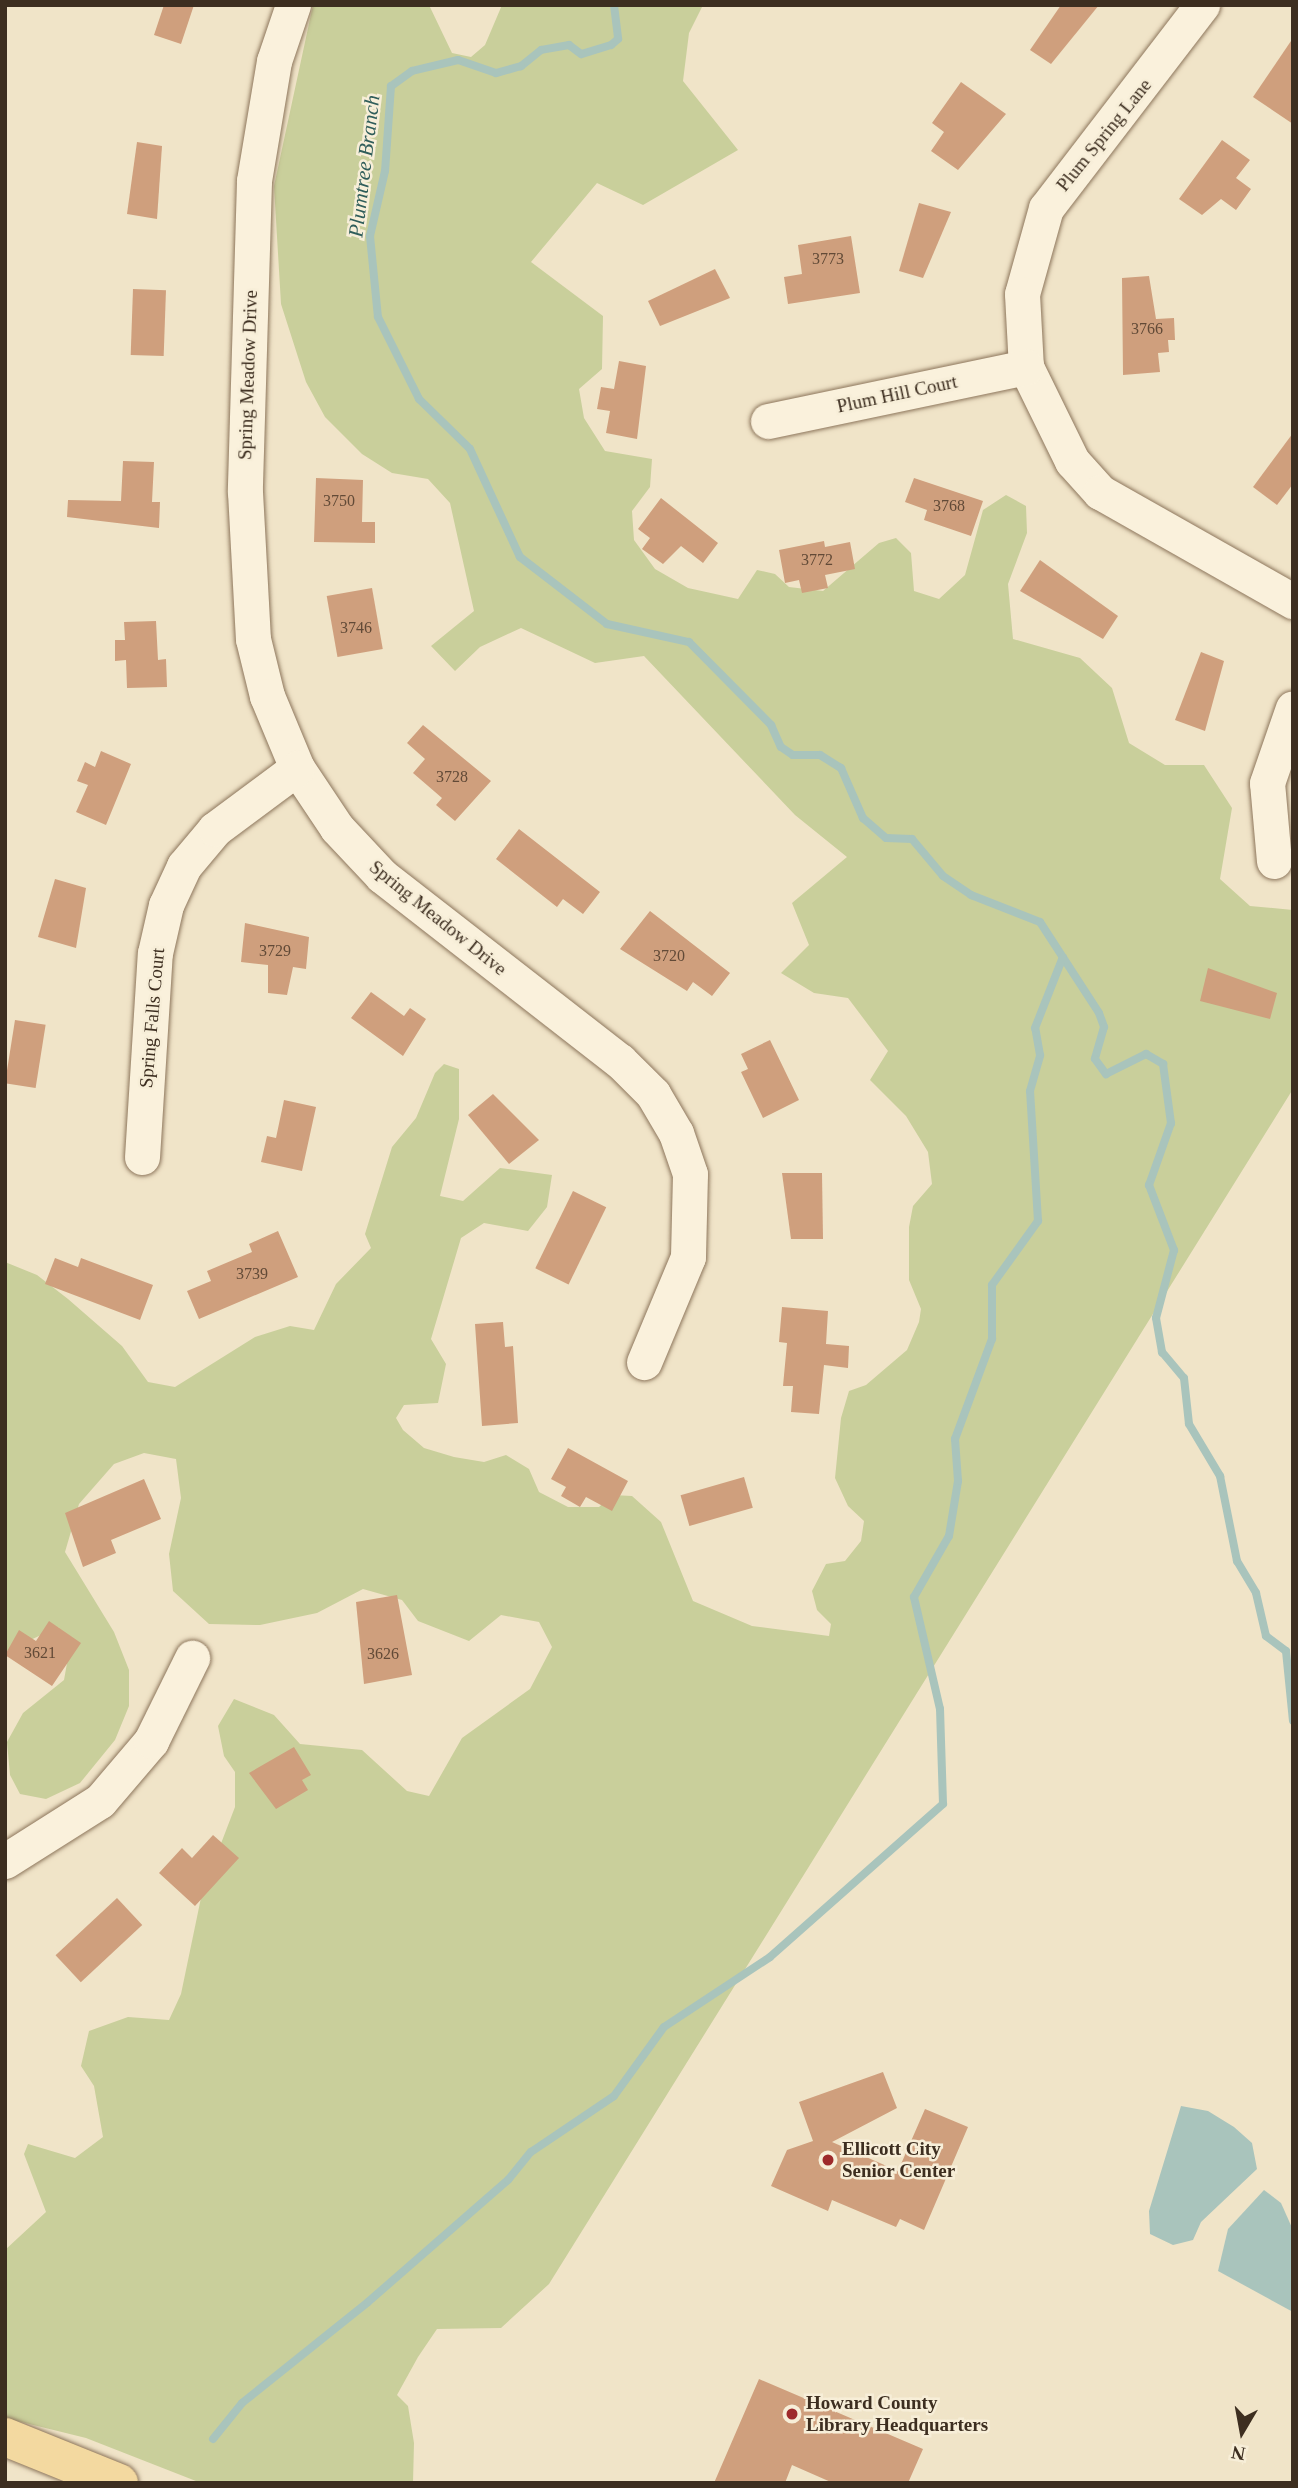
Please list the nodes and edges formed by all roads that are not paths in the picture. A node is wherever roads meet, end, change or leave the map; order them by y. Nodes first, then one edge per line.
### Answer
1 (293, 5) edge
2 (1202, 5) edge
3 (1026, 367) junction
4 (768, 421) dead end
5 (1293, 601) edge
6 (1293, 708) edge
7 (298, 768) junction
8 (1274, 861) dead end
9 (142, 1157) dead end
10 (644, 1362) dead end
11 (192, 1658) dead end
12 (5, 1861) edge
13 (5, 2437) edge
14 (119, 2483) edge

1 - 7 street, Spring Meadow Drive
2 - 3 street, Plum Spring Lane
3 - 4 street, Plum Hill Court
3 - 5 street, Plum Spring Lane
6 - 8 street
7 - 9 street, Spring Falls Court
7 - 10 street, Spring Meadow Drive
11 - 12 street
13 - 14 main road

